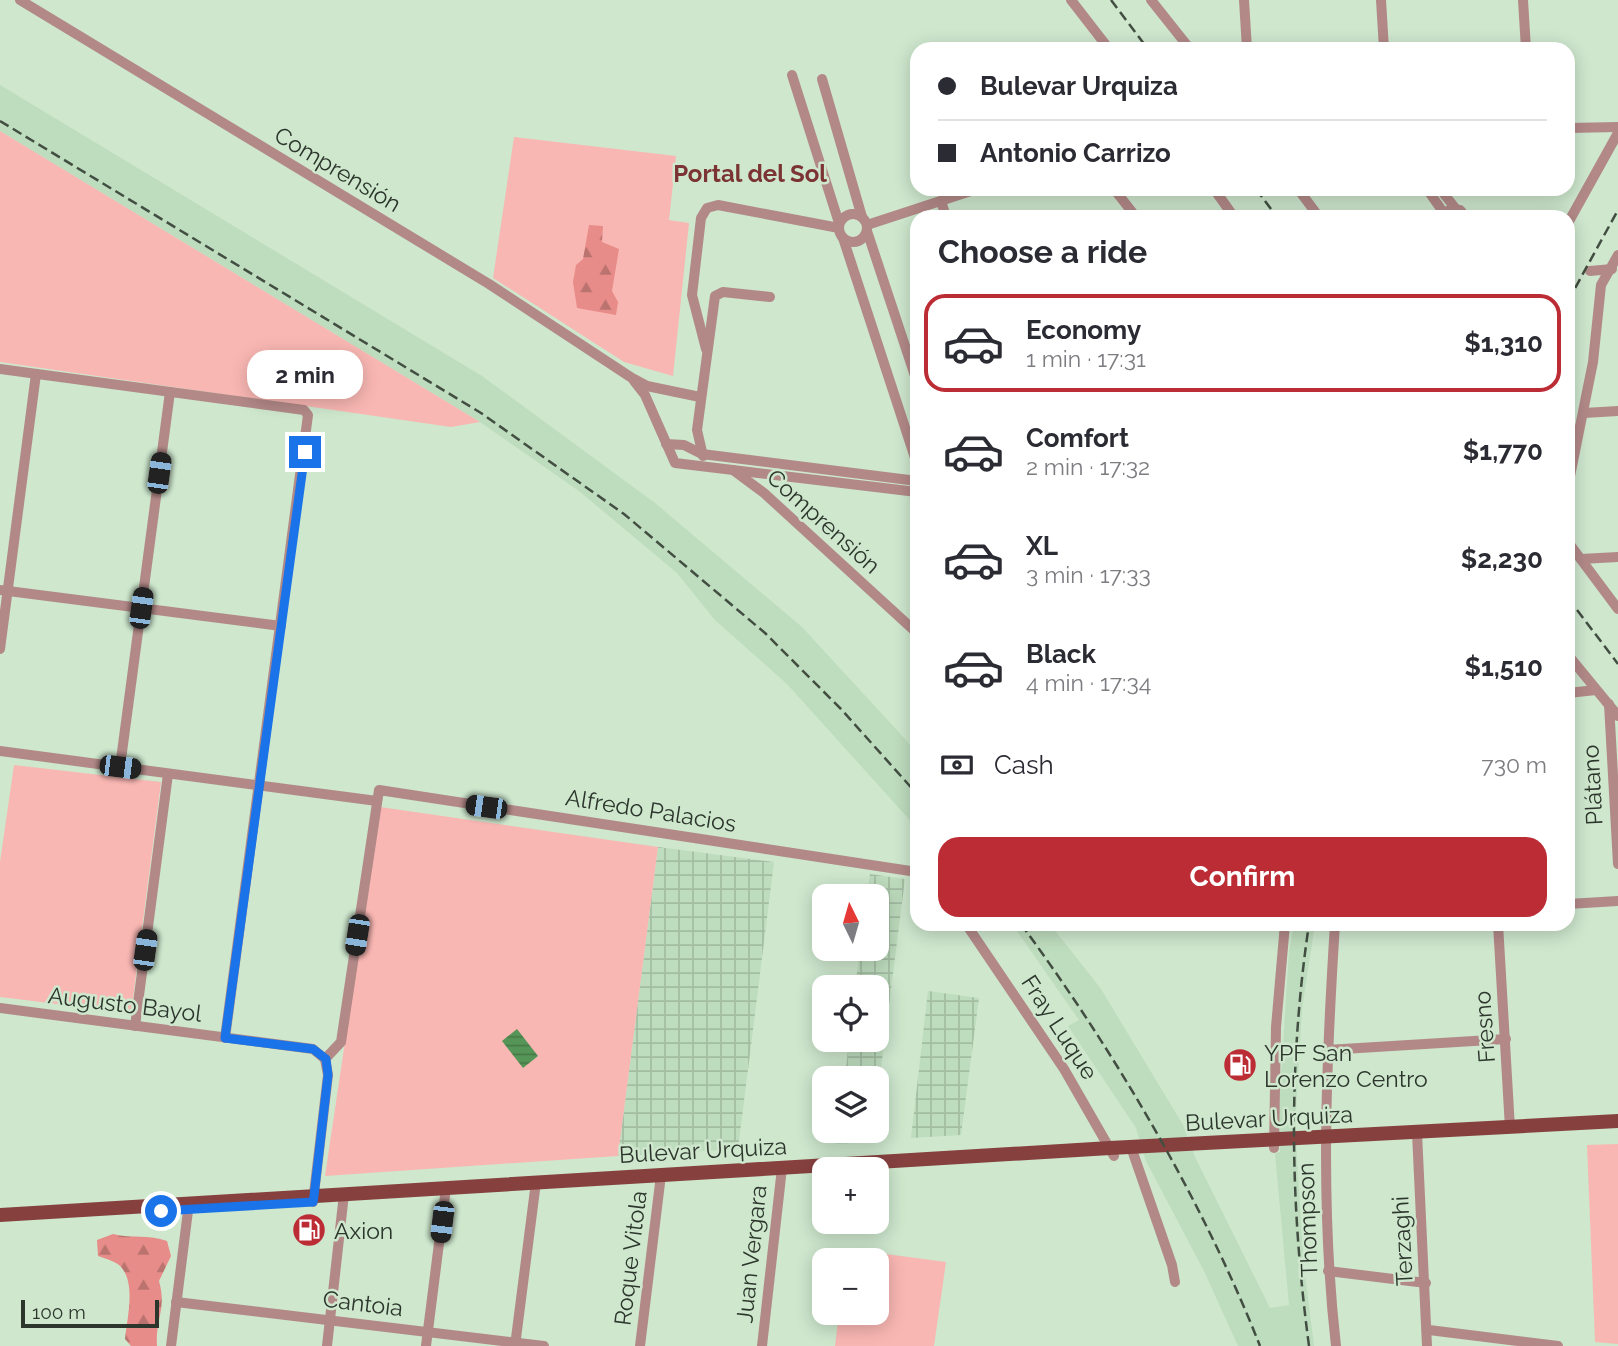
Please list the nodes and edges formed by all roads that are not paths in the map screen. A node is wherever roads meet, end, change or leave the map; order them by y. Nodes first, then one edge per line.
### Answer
1 (20, 0) edge
2 (1071, 0) edge
3 (1151, 0) edge
4 (1244, 0) edge
5 (1381, 0) edge
6 (1523, 0) edge
7 (1104, 42) edge
8 (1184, 42) edge
9 (1247, 42) edge
10 (1384, 42) edge
11 (1526, 42) edge
12 (792, 75) dead end
13 (822, 79) dead end
14 (1618, 127) edge
15 (1575, 128) edge
16 (1618, 133) edge
17 (956, 196) edge
18 (1120, 196) edge
19 (1445, 196) edge
20 (941, 201) junction
21 (1455, 209) edge
22 (910, 210) edge
23 (911, 210) edge
24 (944, 210) edge
25 (1130, 210) edge
26 (1575, 210) edge
27 (865, 224) junction
28 (840, 230) junction
29 (1618, 255) edge
30 (1614, 269) edge
31 (1590, 271) dead end
32 (770, 297) dead end
33 (706, 349) junction
34 (910, 361) edge
35 (0, 369) edge
36 (36, 374) junction
37 (632, 378) junction
38 (170, 392) junction
39 (700, 397) junction
40 (1618, 411) edge
41 (1584, 413) junction
42 (910, 443) edge
43 (666, 444) junction
44 (702, 454) junction
45 (1575, 454) edge
46 (711, 467) junction
47 (733, 469) junction
48 (910, 480) edge
49 (910, 491) edge
50 (1575, 551) edge
51 (1618, 557) edge
52 (1581, 559) junction
53 (4, 590) edge
54 (141, 608) junction
55 (1618, 609) edge
56 (281, 626) junction
57 (910, 627) edge
58 (0, 649) edge
59 (1575, 664) edge
60 (1596, 690) junction
61 (1575, 692) edge
62 (1609, 704) junction
63 (1618, 716) edge
64 (0, 751) edge
65 (120, 767) junction
66 (169, 774) junction
67 (260, 786) junction
68 (378, 796) junction
69 (1618, 863) edge
70 (910, 871) edge
71 (1618, 901) edge
72 (1575, 904) edge
73 (971, 931) edge
74 (1284, 931) edge
75 (1335, 931) edge
76 (1498, 931) edge
77 (0, 1008) edge
78 (135, 1026) junction
79 (225, 1038) junction
80 (1506, 1040) junction
81 (1327, 1050) junction
82 (326, 1059) junction
83 (1618, 1121) edge
84 (1618, 1127) edge
85 (1510, 1128) junction
86 (1417, 1136) junction
87 (1325, 1142) junction
88 (1274, 1145) junction
89 (1133, 1151) junction
90 (1112, 1152) junction
91 (889, 1169) edge
92 (782, 1171) junction
93 (812, 1172) edge
94 (661, 1179) junction
95 (535, 1186) junction
96 (446, 1191) junction
97 (344, 1197) junction
98 (313, 1199) junction
99 (188, 1206) junction
100 (0, 1217) edge
101 (1328, 1271) junction
102 (1175, 1282) dead end
103 (1426, 1283) junction
104 (176, 1303) junction
105 (330, 1321) junction
106 (1429, 1330) junction
107 (428, 1332) junction
108 (515, 1344) edge
109 (171, 1346) edge
110 (327, 1346) edge
111 (426, 1346) edge
112 (544, 1346) edge
113 (640, 1346) edge
114 (762, 1346) edge
115 (1336, 1346) edge
116 (1427, 1346) edge
117 (1558, 1346) edge

1 - 37 street, Comprensión
2 - 7 street
3 - 8 street
4 - 9 street
5 - 10 street
6 - 11 street
12 - 28 street
13 - 27 street
14 - 15 street
16 - 26 street
17 - 20 street
18 - 25 street
19 - 21 street
20 - 23 street
20 - 24 street
22 - 27 street
27 - 28 street
27 - 28 street
27 - 34 street
28 - 33 street
28 - 42 street
29 - 30 street
30 - 31 street
30 - 41 street
32 - 33 street
33 - 39 street
35 - 36 street
36 - 38 street
36 - 53 street
37 - 39 street, Comprensión
37 - 43 street, Comprensión
38 - 54 street
38 - 56 street
39 - 44 street
40 - 41 street
41 - 45 street
43 - 44 street
43 - 46 street
44 - 46 street
44 - 48 street
46 - 47 street
47 - 49 street
47 - 57 street, Comprensión
50 - 52 street
51 - 52 street
52 - 55 street
53 - 54 street
53 - 58 street
54 - 56 street
54 - 65 street
56 - 67 street
59 - 60 street
60 - 61 street
60 - 62 street
62 - 63 street
62 - 69 street, Plátano
64 - 65 street, Alfredo Palacios
65 - 66 street, Alfredo Palacios
66 - 67 street, Alfredo Palacios
66 - 78 street
67 - 68 street, Alfredo Palacios
67 - 79 street
68 - 70 street, Alfredo Palacios
68 - 82 street
71 - 72 street
73 - 90 street, Fray Luque
74 - 88 street
75 - 81 street, Thompson
76 - 80 street, Fresno
77 - 78 street, Augusto Bayol
78 - 79 street, Augusto Bayol
79 - 82 street, Augusto Bayol
80 - 81 street
80 - 85 street, Fresno
81 - 87 street, Thompson
82 - 98 street
83 - 85 main road, Bulevar Urquiza
84 - 86 main road, Bulevar Urquiza
85 - 86 main road, Bulevar Urquiza
86 - 87 main road, Bulevar Urquiza
86 - 103 street, Terzaghi
87 - 88 main road, Bulevar Urquiza
87 - 101 street, Thompson
88 - 89 main road, Bulevar Urquiza
89 - 90 main road, Bulevar Urquiza
89 - 102 street
90 - 91 main road, Bulevar Urquiza
90 - 92 main road, Bulevar Urquiza
92 - 93 main road, Bulevar Urquiza
92 - 94 main road, Bulevar Urquiza
92 - 114 street, Juan Vergara
94 - 95 main road, Bulevar Urquiza
94 - 113 street, Roque Vitola
95 - 96 main road, Bulevar Urquiza
95 - 108 street
96 - 97 main road, Bulevar Urquiza
96 - 107 street
97 - 98 main road, Bulevar Urquiza
97 - 105 street
98 - 99 main road, Bulevar Urquiza
99 - 100 main road, Bulevar Urquiza
99 - 104 street
101 - 103 street
101 - 115 street, Thompson
103 - 106 street, Terzaghi
104 - 105 street, Cantoia
104 - 109 street
105 - 107 street, Cantoia
105 - 110 street
106 - 116 street, Terzaghi
106 - 117 street
107 - 108 street, Cantoia
107 - 111 street
108 - 112 street, Cantoia

